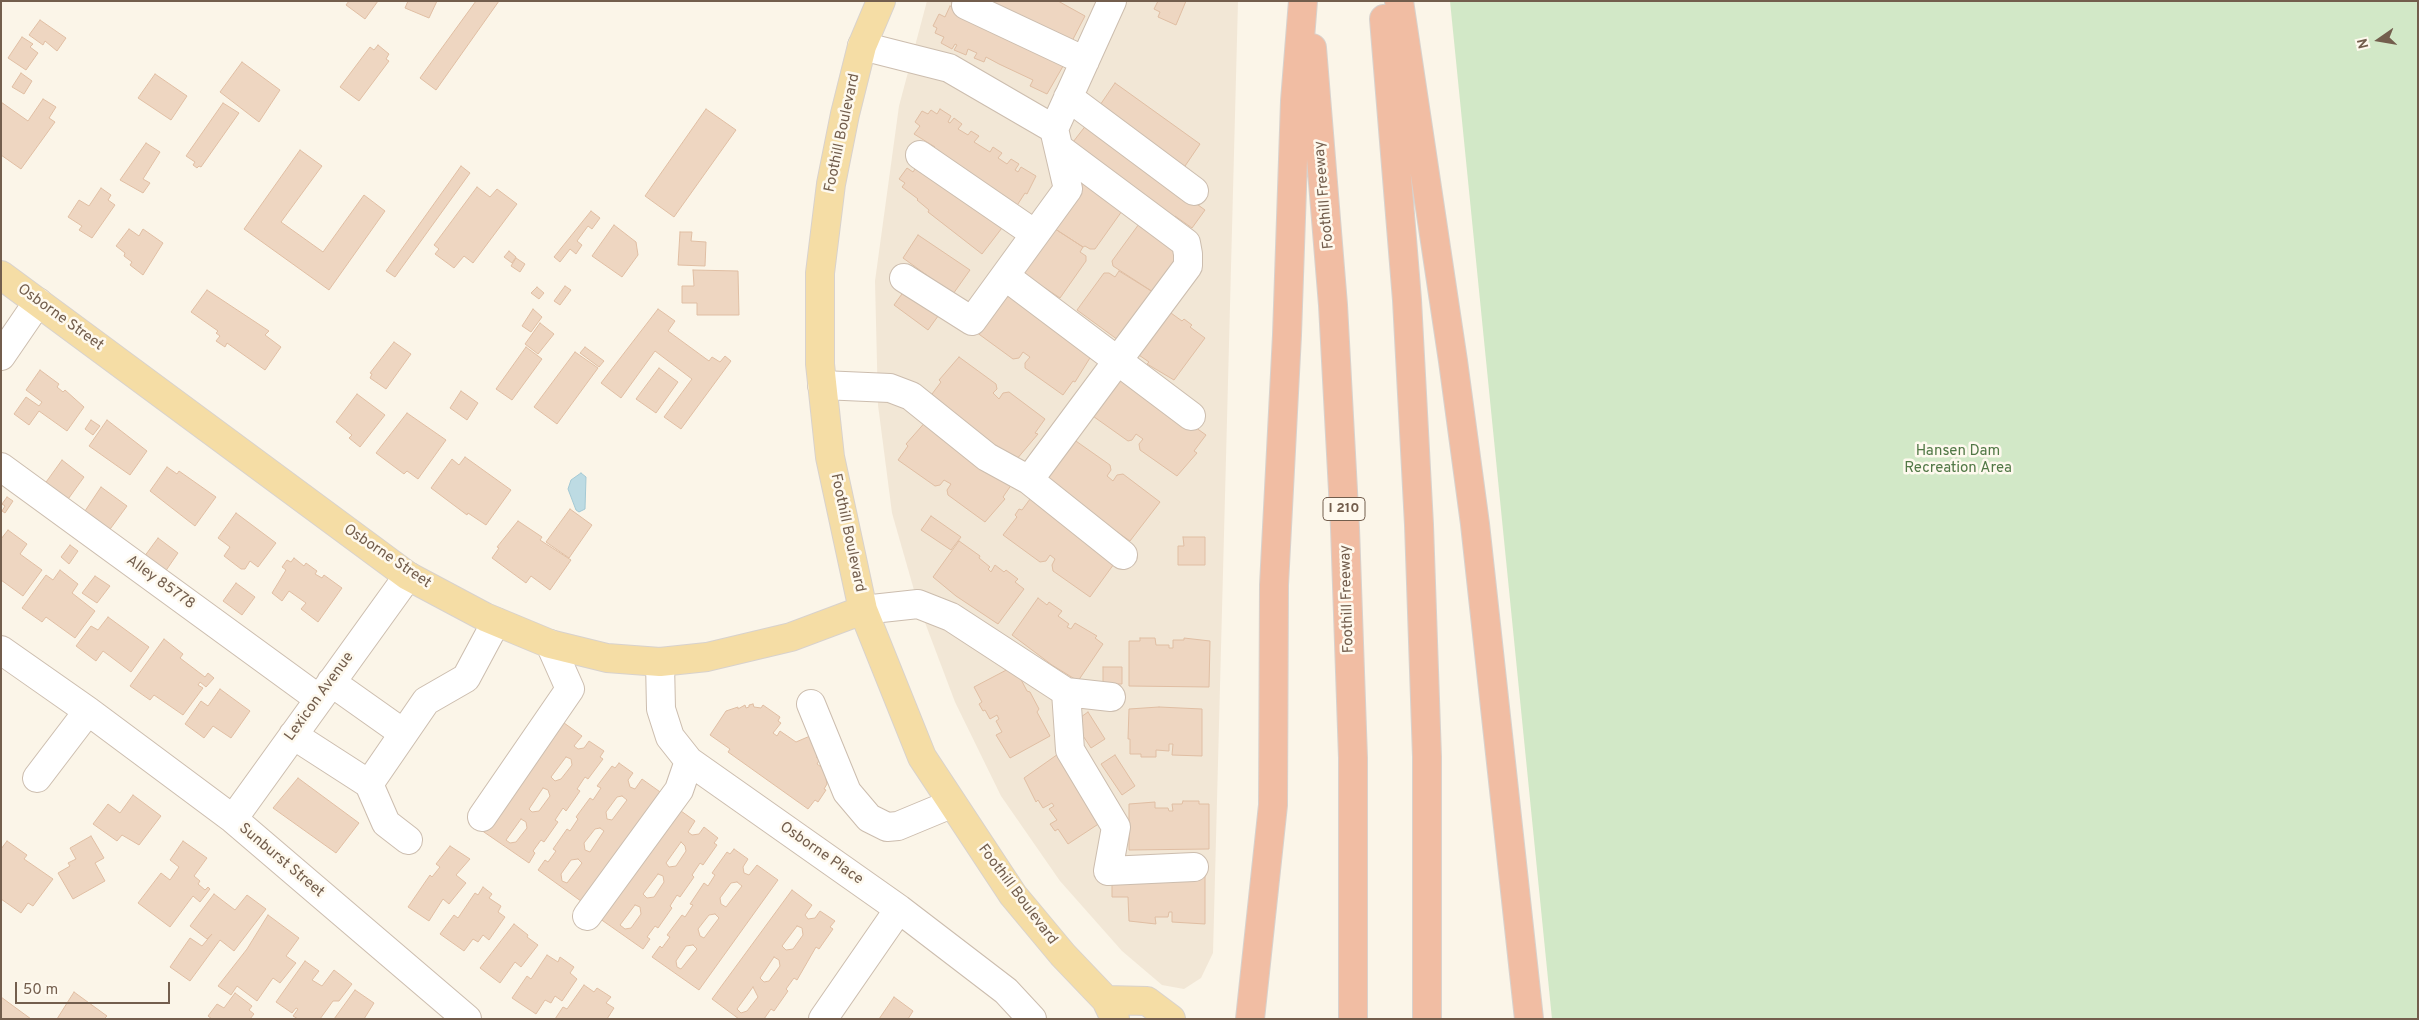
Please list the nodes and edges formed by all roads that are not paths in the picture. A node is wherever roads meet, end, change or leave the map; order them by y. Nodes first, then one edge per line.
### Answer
1 (882, 1) edge
2 (1112, 1) edge
3 (1302, 1) edge
4 (1308, 1) edge
5 (1383, 1) edge
6 (1399, 1) edge
7 (966, 5) dead end
8 (862, 46) junction
9 (1085, 60) junction
10 (1068, 97) junction
11 (1057, 139) junction
12 (920, 155) dead end
13 (1194, 191) dead end
14 (1035, 234) junction
15 (1, 275) edge
16 (1005, 276) junction
17 (904, 278) dead end
18 (38, 302) junction
19 (1, 356) edge
20 (1117, 362) junction
21 (822, 385) junction
22 (1191, 416) dead end
23 (1, 467) edge
24 (1029, 480) junction
25 (1123, 555) dead end
26 (408, 576) junction
27 (863, 610) junction
28 (496, 622) junction
29 (550, 644) junction
30 (1, 650) edge
31 (660, 662) junction
32 (325, 691) junction
33 (1066, 692) junction
34 (1111, 697) dead end
35 (810, 704) dead end
36 (88, 712) junction
37 (403, 733) junction
38 (293, 735) junction
39 (689, 761) junction
40 (37, 778) dead end
41 (369, 784) junction
42 (951, 804) junction
43 (482, 817) dead end
44 (233, 819) junction
45 (408, 840) dead end
46 (1194, 867) dead end
47 (899, 909) junction
48 (587, 916) dead end
49 (1111, 1009) edge
50 (467, 1019) edge
51 (824, 1019) edge
52 (1032, 1019) edge
53 (1171, 1019) edge
54 (1250, 1019) edge
55 (1353, 1019) edge
56 (1426, 1019) edge
57 (1529, 1019) edge

1 - 8 main road, Foothill Boulevard
2 - 9 street
3 - 54 highway
4 - 55 highway, Foothill Freeway / I 210
5 - 56 highway
6 - 57 highway
7 - 9 street
8 - 11 street
8 - 21 main road, Foothill Boulevard
9 - 10 street
10 - 11 street
10 - 13 street
11 - 14 street
11 - 20 street
12 - 14 street
14 - 16 street
15 - 18 main road, Osborne Street
16 - 17 street
16 - 20 street
18 - 19 street
18 - 26 main road, Osborne Street
20 - 22 street
20 - 24 street
21 - 24 street
21 - 27 main road, Foothill Boulevard
23 - 32 street, Alley 85778
24 - 25 street
26 - 28 main road, Osborne Street
26 - 32 street, Lexicon Avenue
27 - 31 main road, Osborne Street
27 - 33 street
27 - 42 main road, Foothill Boulevard
28 - 29 main road, Osborne Street
28 - 37 street
29 - 31 main road, Osborne Street
29 - 43 street
30 - 36 street, Sunburst Street
31 - 39 street, Osborne Place
32 - 37 street, Alley 85778
32 - 38 street, Lexicon Avenue
33 - 34 street
33 - 46 street
35 - 42 street
36 - 40 street
36 - 44 street, Sunburst Street
37 - 41 street
38 - 41 street
38 - 44 street, Lexicon Avenue
39 - 47 street, Osborne Place
39 - 48 street
41 - 45 street
42 - 49 main road, Foothill Boulevard
44 - 50 street, Sunburst Street
47 - 51 street
47 - 52 street, Osborne Place
49 - 53 main road, Foothill Boulevard

